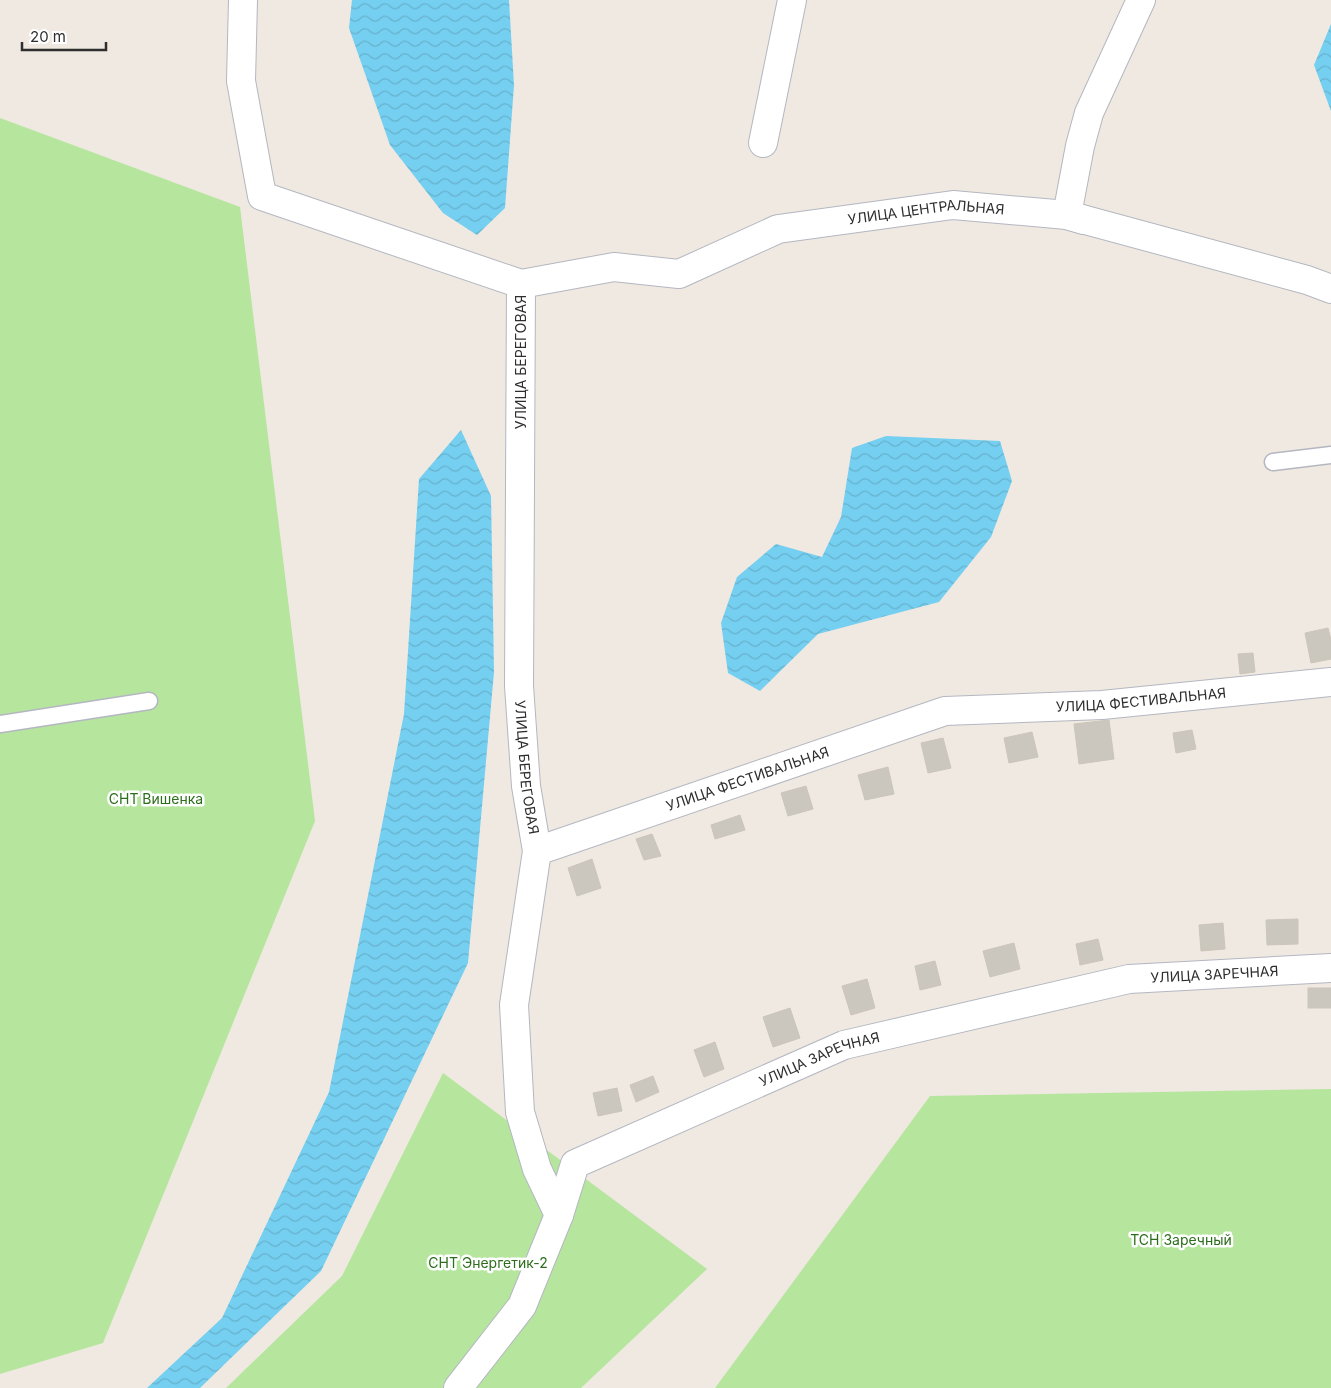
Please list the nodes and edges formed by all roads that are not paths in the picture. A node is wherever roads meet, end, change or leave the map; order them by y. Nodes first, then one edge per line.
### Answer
1 (243, 0) edge
2 (792, 0) edge
3 (1141, 0) edge
4 (764, 143) dead end
5 (953, 206) joint
6 (1067, 215) junction
7 (778, 229) joint
8 (521, 284) junction
9 (1331, 289) edge
10 (1331, 456) edge
11 (1274, 462) dead end
12 (1331, 682) edge
13 (149, 701) dead end
14 (0, 724) edge
15 (537, 851) junction
16 (1331, 968) edge
17 (559, 1215) junction
18 (458, 1388) edge

1 - 8 street, УЛИЦА БЕРЕГОВАЯ
2 - 4 street
3 - 6 street
5 - 6 lane
5 - 7 street, УЛИЦА ЦЕНТРАЛЬНАЯ
6 - 9 street
7 - 8 lane
8 - 15 street, УЛИЦА БЕРЕГОВАЯ
10 - 11 lane
12 - 15 street, УЛИЦА ФЕСТИВАЛЬНАЯ
13 - 14 lane
15 - 17 street
16 - 17 street, УЛИЦА ЗАРЕЧНАЯ
17 - 18 street, УЛИЦА ЗАРЕЧНАЯ

